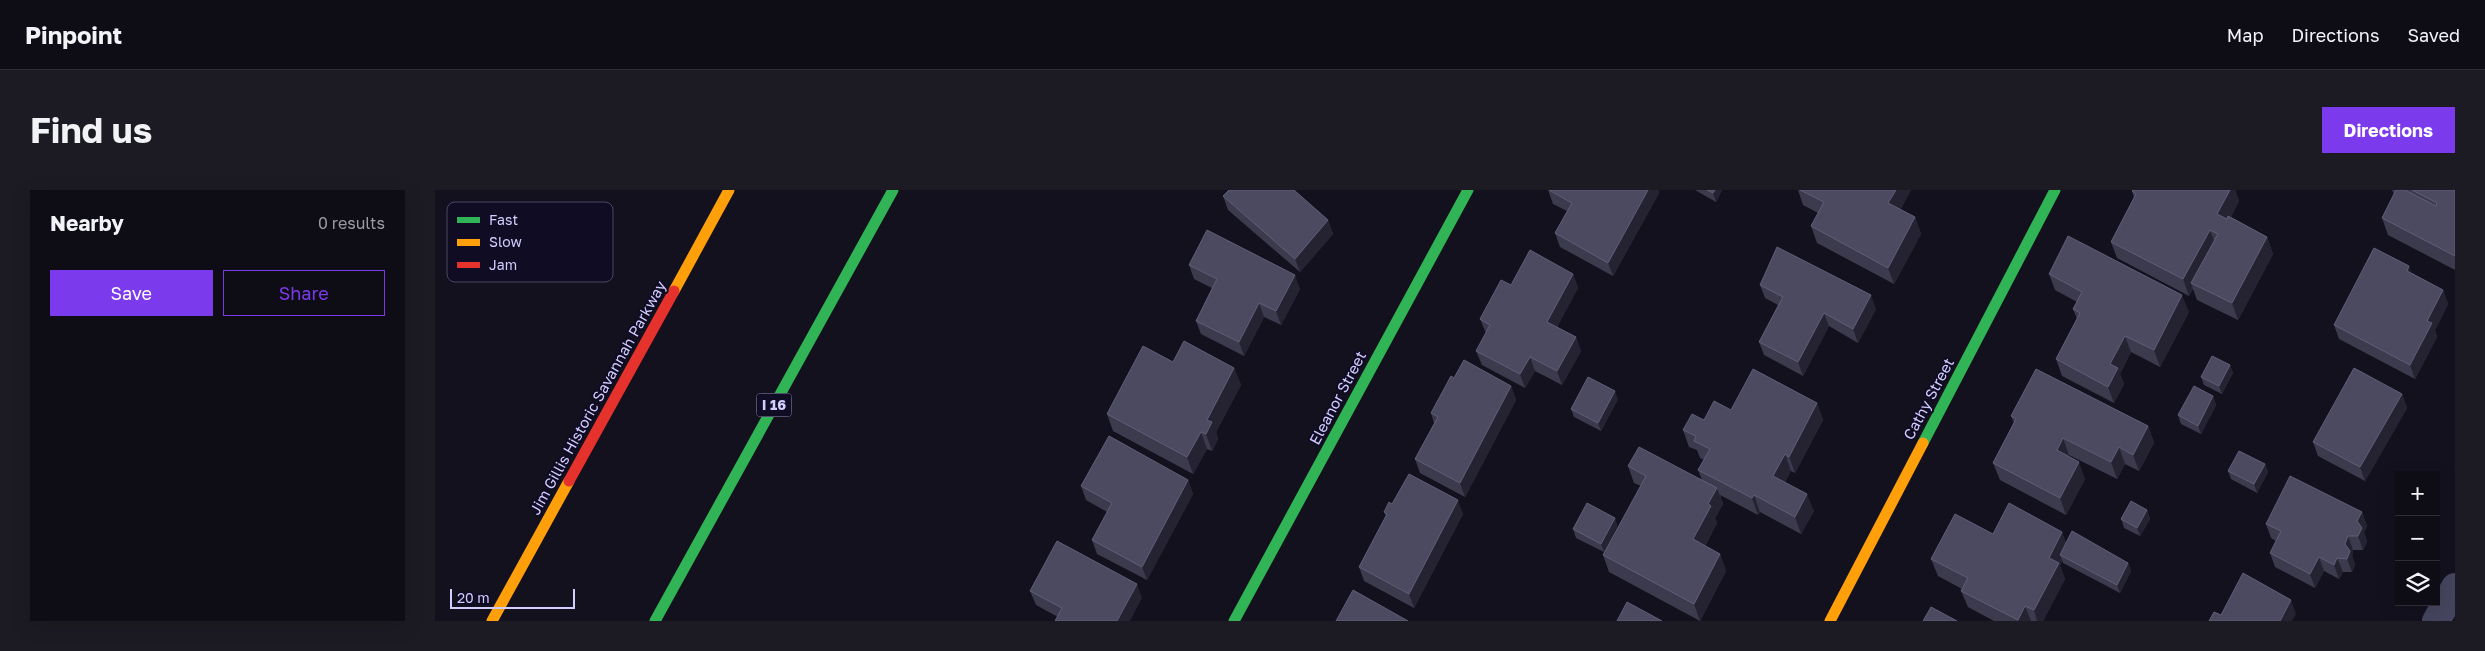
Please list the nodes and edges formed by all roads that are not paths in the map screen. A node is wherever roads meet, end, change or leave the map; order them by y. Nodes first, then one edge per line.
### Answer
1 (729, 190) edge
2 (893, 190) edge
3 (1468, 190) edge
4 (2055, 190) edge
5 (2455, 587) edge
6 (493, 621) edge
7 (655, 621) edge
8 (1234, 621) edge
9 (1830, 621) edge
10 (2436, 621) edge

1 - 6 main road, Jim Gillis Historic Savannah Parkway
2 - 7 main road, I 16
3 - 8 main road, Eleanor Street
4 - 9 main road, Cathy Street
5 - 10 street

